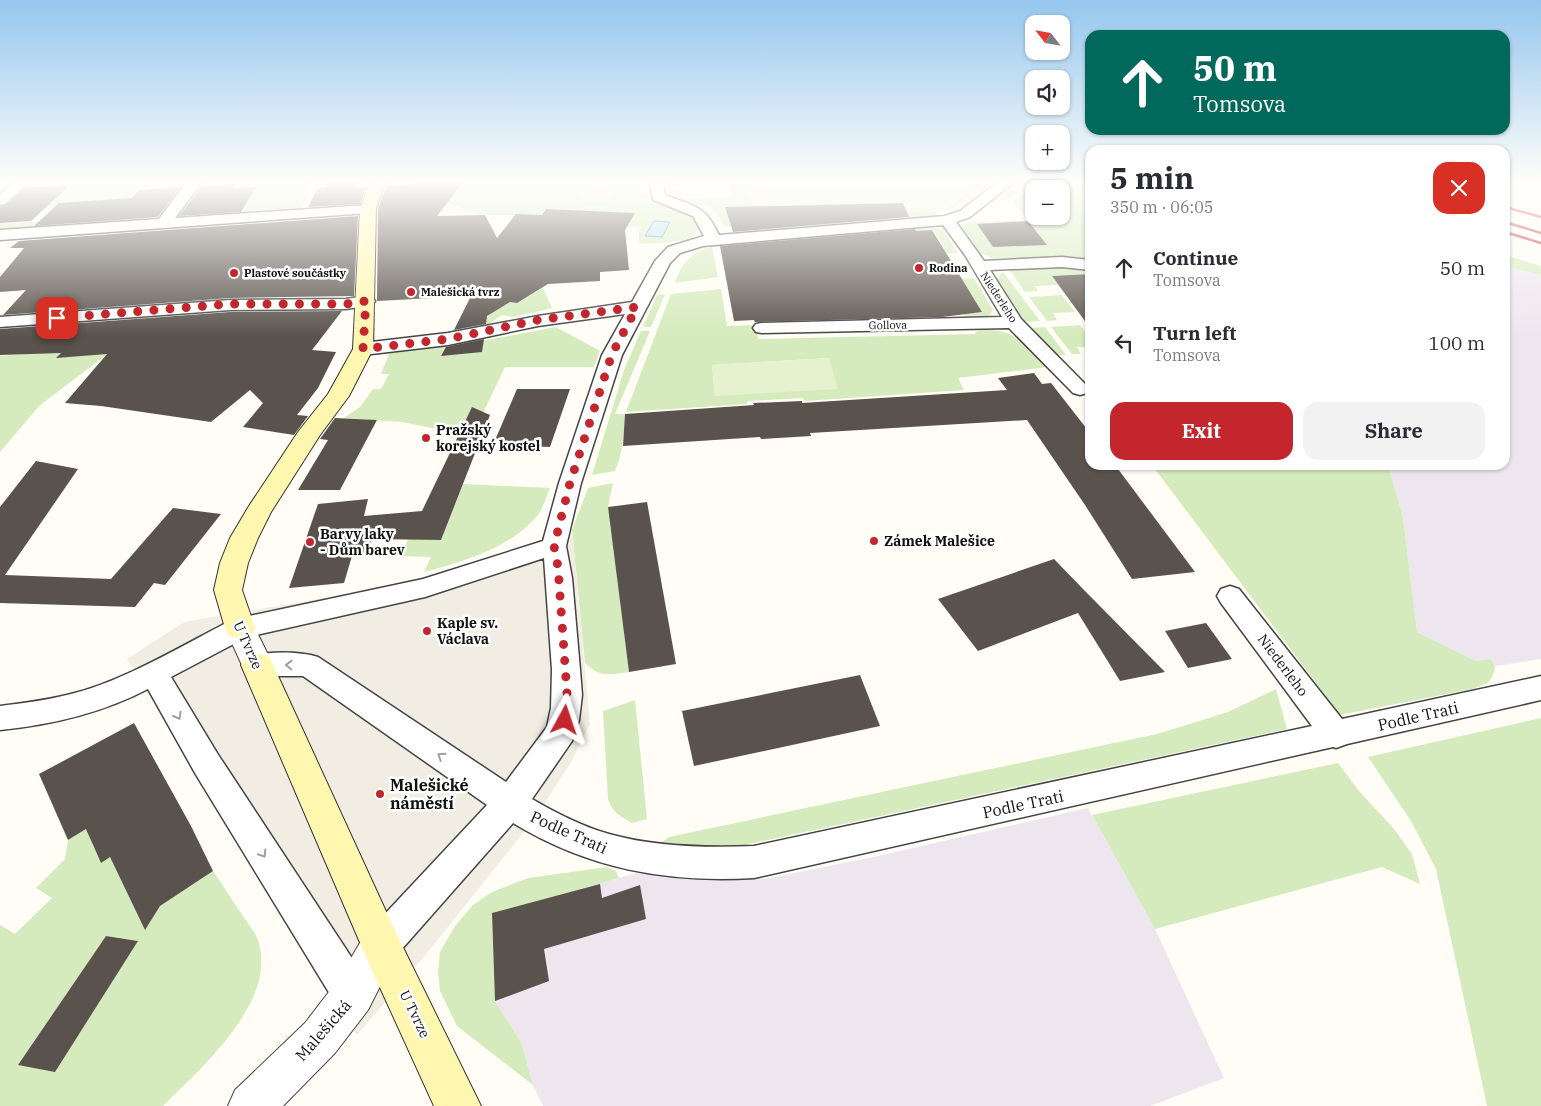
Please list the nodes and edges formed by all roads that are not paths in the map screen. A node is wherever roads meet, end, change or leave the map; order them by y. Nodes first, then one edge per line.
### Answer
1 (19, 234) edge
2 (367, 234) edge
3 (711, 234) edge
4 (788, 234) edge
5 (956, 234) edge
6 (0, 235) edge
7 (714, 240) junction
8 (1085, 264) edge
9 (979, 266) junction
10 (366, 301) junction
11 (637, 307) junction
12 (0, 322) edge
13 (1014, 322) junction
14 (762, 328) dead end
15 (363, 349) junction
16 (1080, 389) dead end
17 (554, 546) junction
18 (1230, 596) dead end
19 (240, 628) junction
20 (257, 665) junction
21 (154, 674) junction
22 (1541, 688) edge
23 (0, 718) edge
24 (1336, 735) junction
25 (510, 804) junction
26 (381, 945) junction
27 (353, 995) junction
28 (251, 1106) edge
29 (458, 1106) edge

1 - 6 street
2 - 10 main road, U Tvrze
3 - 7 street
4 - 7 street
5 - 9 street, Niederleho
7 - 11 street
8 - 9 street
9 - 13 street, Niederleho
10 - 12 street
10 - 15 main road, U Tvrze
11 - 15 street
11 - 17 street
13 - 14 street, Gollova
13 - 16 street, Niederleho
15 - 19 main road, U Tvrze
17 - 19 street
17 - 25 street
18 - 24 street, Niederleho
19 - 20 street, U Tvrze
19 - 21 street
25 -> 20 street
20 - 26 main road, U Tvrze
21 - 23 street
21 -> 27 street
22 - 24 street, Podle Trati
24 - 25 street, Podle Trati
25 - 26 street
26 - 27 street, Malešická
26 - 29 main road, U Tvrze
27 - 28 street, Malešická

